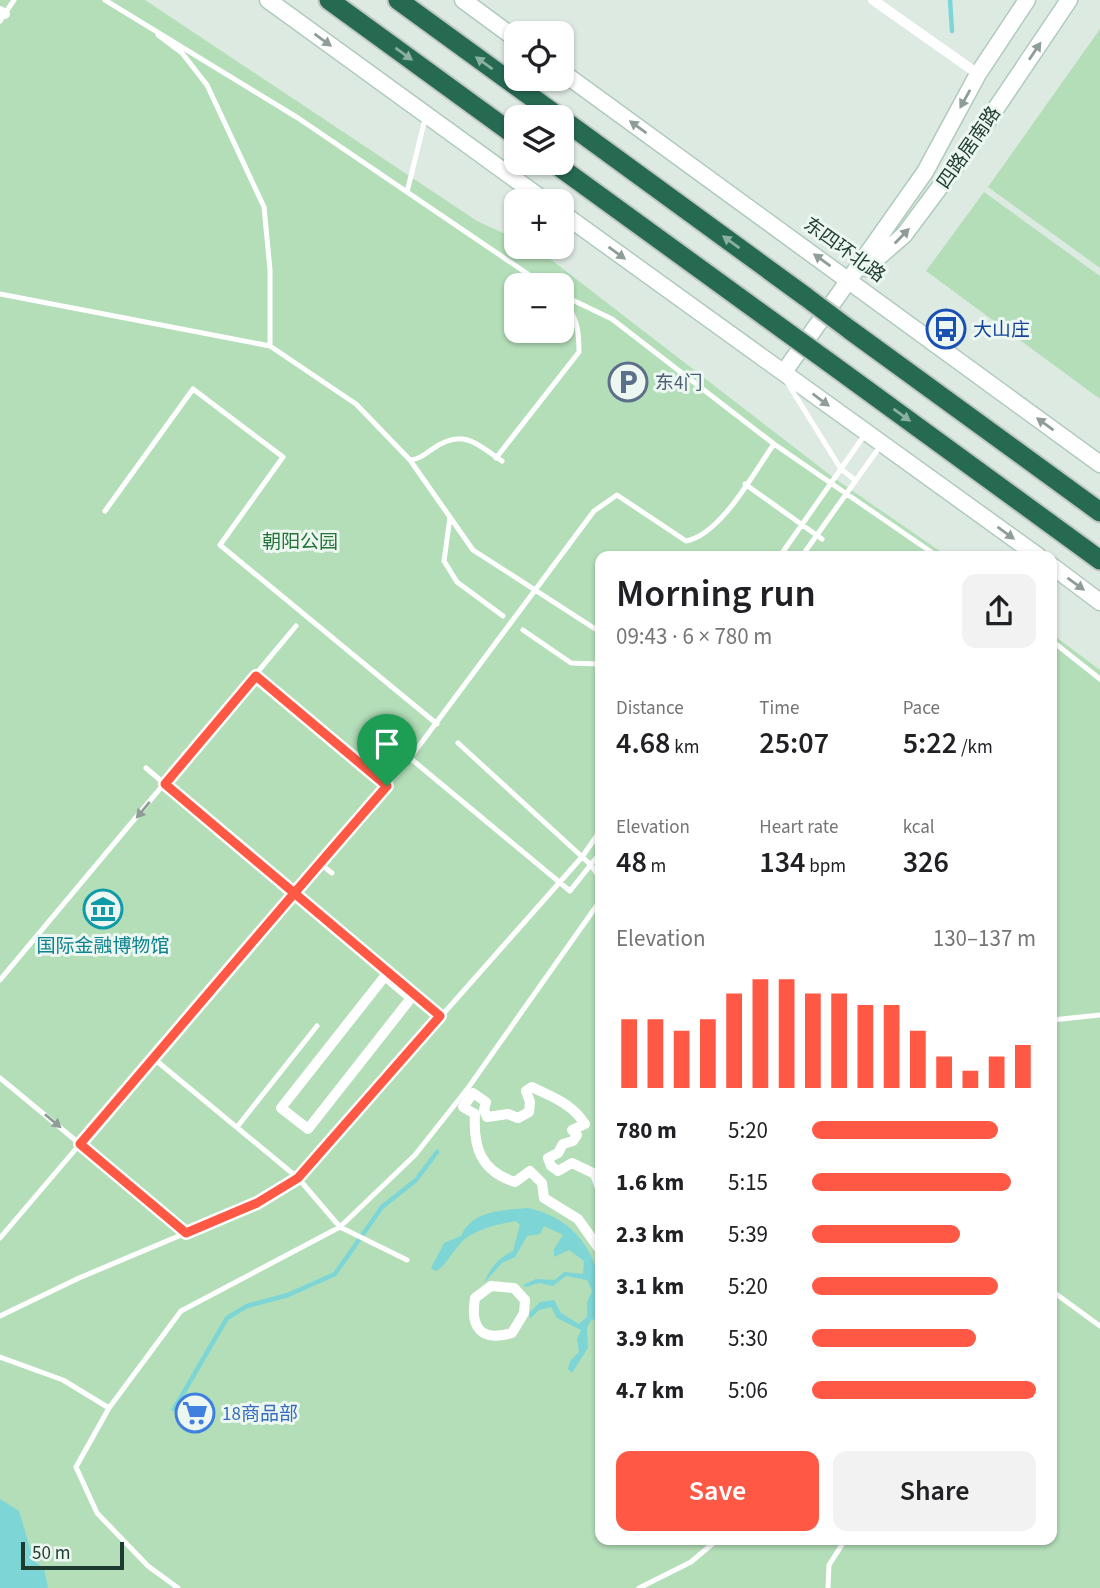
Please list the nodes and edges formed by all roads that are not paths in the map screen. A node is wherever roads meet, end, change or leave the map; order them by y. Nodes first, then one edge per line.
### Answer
1 (14, 0) edge
2 (105, 0) edge
3 (268, 0) edge
4 (329, 0) edge
5 (398, 0) edge
6 (463, 0) edge
7 (873, 0) edge
8 (1027, 0) edge
9 (1069, 0) edge
10 (410, 6) edge
11 (2, 15) edge
12 (144, 25) junction
13 (504, 30) edge
14 (978, 74) junction
15 (574, 81) edge
16 (543, 105) edge
17 (426, 116) junction
18 (504, 127) edge
19 (574, 127) edge
20 (571, 175) edge
21 (528, 189) edge
22 (407, 192) junction
23 (574, 222) edge
24 (526, 273) edge
25 (850, 280) junction
26 (0, 294) edge
27 (574, 303) edge
28 (574, 317) edge
29 (270, 346) junction
30 (784, 372) junction
31 (866, 433) junction
32 (774, 444) junction
33 (882, 444) junction
34 (410, 460) junction
35 (1100, 464) edge
36 (841, 469) junction
37 (855, 480) junction
38 (831, 483) junction
39 (745, 484) junction
40 (845, 493) junction
41 (106, 511) dead end
42 (1100, 512) edge
43 (450, 517) junction
44 (801, 524) junction
45 (819, 537) junction
46 (782, 551) edge
47 (806, 551) edge
48 (930, 551) edge
49 (1031, 551) edge
50 (1100, 560) edge
51 (1057, 570) edge
52 (535, 592) junction
53 (1100, 601) edge
54 (503, 616) dead end
55 (296, 626) dead end
56 (595, 629) edge
57 (523, 630) dead end
58 (1057, 645) edge
59 (595, 664) edge
60 (256, 676) junction
61 (1100, 679) edge
62 (437, 724) junction
63 (458, 743) dead end
64 (410, 758) junction
65 (146, 768) dead end
66 (165, 784) junction
67 (387, 786) junction
68 (595, 838) edge
69 (582, 858) junction
70 (595, 860) edge
71 (319, 863) junction
72 (591, 865) junction
73 (595, 871) edge
74 (332, 873) dead end
75 (557, 884) junction
76 (292, 892) junction
77 (595, 908) edge
78 (0, 980) edge
79 (1100, 1015) edge
80 (440, 1016) junction
81 (1057, 1019) edge
82 (317, 1026) dead end
83 (153, 1058) junction
84 (0, 1078) edge
85 (281, 1108) joint
86 (237, 1127) junction
87 (80, 1144) junction
88 (595, 1174) edge
89 (298, 1178) junction
90 (340, 1227) junction
91 (186, 1233) junction
92 (0, 1238) edge
93 (595, 1243) edge
94 (407, 1260) dead end
95 (1057, 1295) edge
96 (475, 1298) joint
97 (0, 1316) edge
98 (1100, 1326) edge
99 (0, 1357) edge
100 (109, 1408) junction
101 (711, 1545) edge
102 (842, 1545) edge
103 (178, 1588) edge
104 (639, 1588) edge
105 (828, 1588) edge

1 - 11 lane
2 - 12 lane
3 -> 17 street
4 -> 18 highway
5 - 10 highway
6 - 13 street
7 - 14 street
8 - 14 street
25 -> 9 street, 四路居南路
16 -> 10 highway
12 - 22 lane
12 - 29 lane
14 -> 25 street
25 -> 15 street, 东四环北路
17 - 21 street
17 - 22 lane
42 -> 19 highway, bridge
20 -> 50 highway, bridge
22 - 24 lane
23 -> 30 street
25 - 30 street
35 -> 25 street, 东四环北路
26 - 29 lane
27 - 32 lane
28 - 34 lane
29 - 34 lane
30 -> 31 street
30 - 36 lane
31 - 33 street
31 - 36 lane
32 - 38 lane
32 - 39 lane
33 - 37 lane
33 -> 49 street
34 - 43 lane
36 - 37 lane
36 - 38 lane
37 - 40 lane
38 - 40 lane
38 - 44 lane
39 - 44 lane
39 - 52 lane
40 - 45 lane
40 - 48 lane
41 - 62 lane
43 - 52 lane
43 - 54 lane
44 - 45 lane
44 - 46 lane
45 - 47 lane
51 -> 53 street
52 - 56 lane
52 - 62 lane
55 - 60 lane
57 - 59 lane
58 - 61 lane
60 - 66 lane
60 - 67 lane
62 - 64 lane
63 - 69 lane
64 - 67 lane
64 - 75 lane
65 - 66 lane
66 - 76 lane
66 -> 78 lane
67 - 71 lane
68 - 69 lane
69 - 72 lane
69 - 75 lane
70 - 72 lane
71 - 74 lane
71 - 76 lane
72 - 73 lane
72 - 75 lane
75 - 80 lane
76 - 80 lane
76 - 83 lane
77 - 90 lane
79 - 81 lane
80 - 89 lane
82 - 86 lane
83 - 86 lane
83 - 87 lane
84 -> 87 lane
85 - 85 street
86 - 89 lane
87 - 91 lane
87 - 92 lane
88 - 93 street
89 - 90 lane
89 - 91 lane
90 - 94 lane
90 - 100 lane
91 - 97 lane
95 - 98 lane
96 - 96 street
99 - 100 lane
100 - 103 lane
101 - 104 lane
102 - 105 lane

